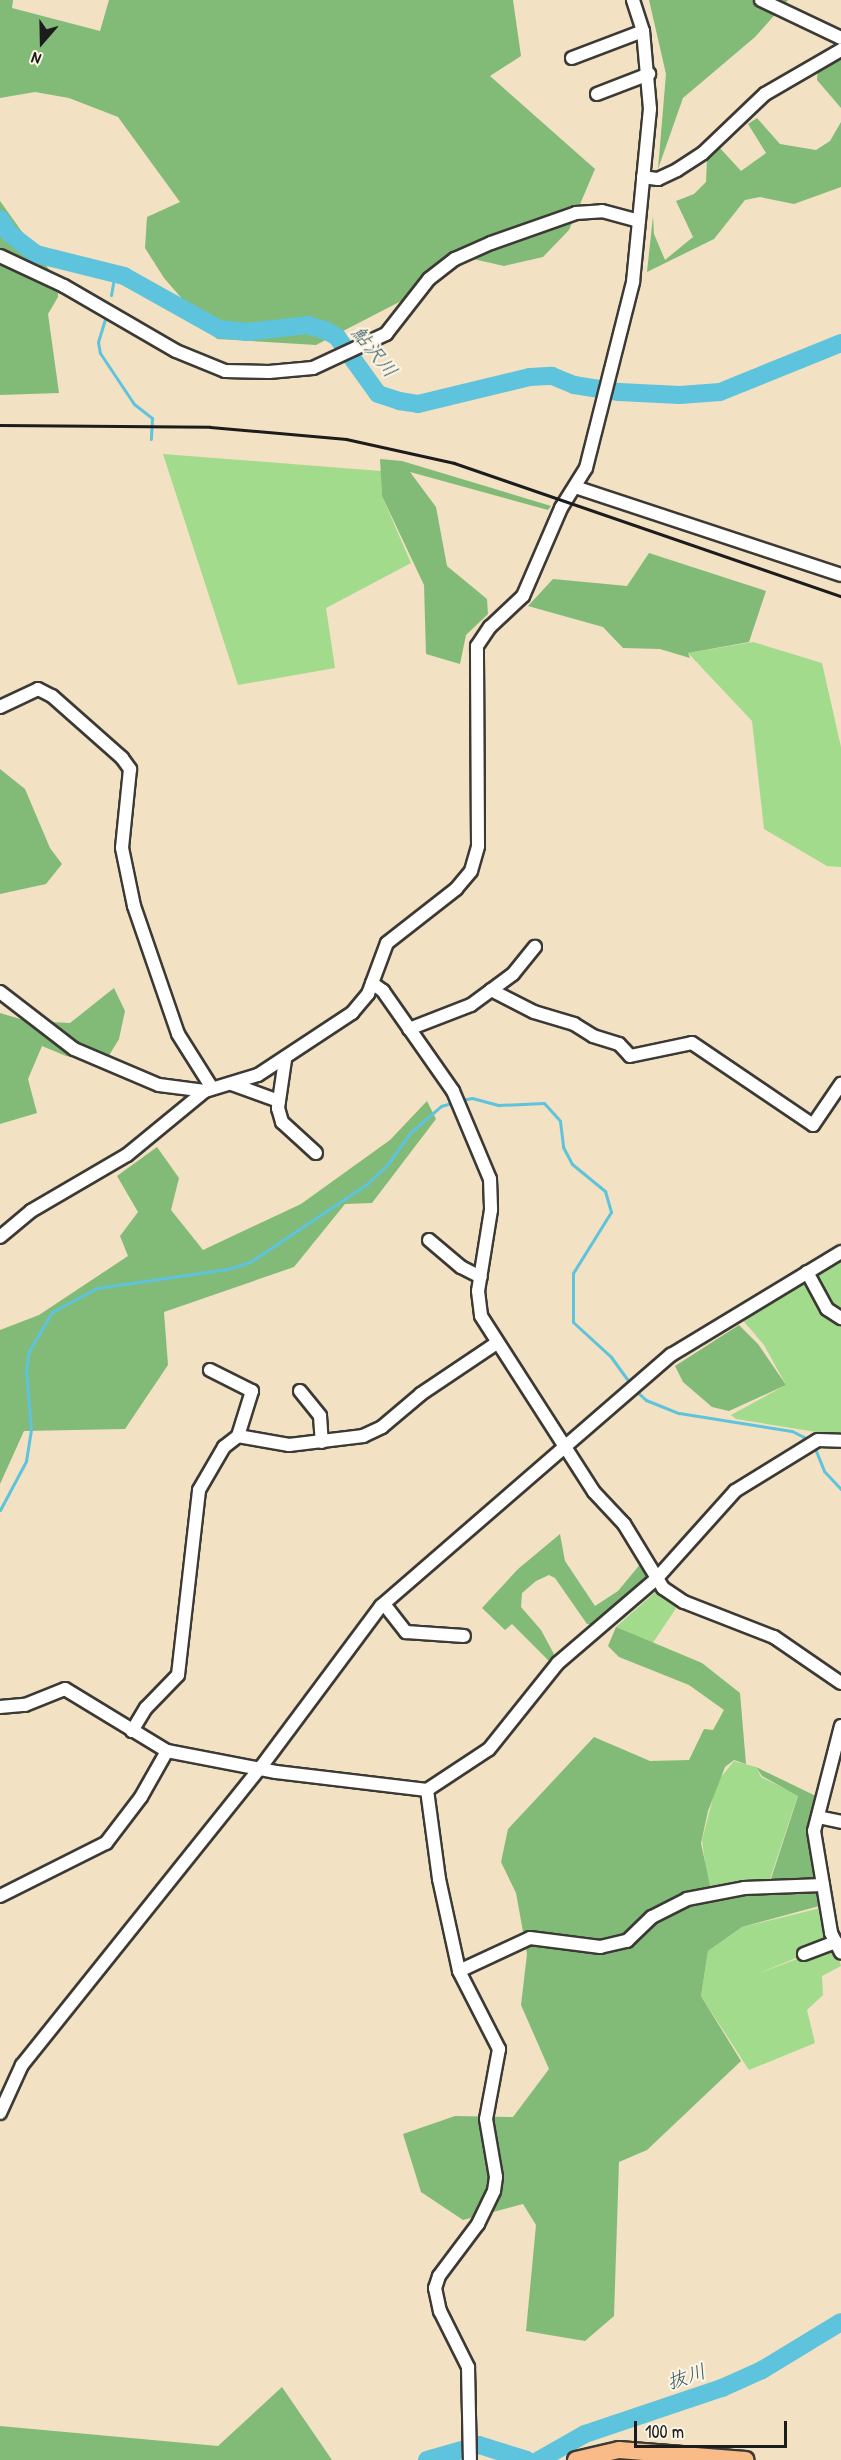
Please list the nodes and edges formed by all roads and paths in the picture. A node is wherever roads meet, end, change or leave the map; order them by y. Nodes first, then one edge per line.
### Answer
1 (633, 0) edge
2 (761, 0) edge
3 (643, 31) junction
4 (841, 38) edge
5 (841, 50) edge
6 (572, 58) dead end
7 (648, 74) junction
8 (597, 94) dead end
9 (644, 177) junction
10 (639, 221) junction
11 (0, 256) edge
12 (575, 487) junction
13 (841, 575) edge
14 (0, 706) edge
15 (535, 946) dead end
16 (372, 983) junction
17 (491, 990) junction
18 (0, 992) edge
19 (409, 1029) junction
20 (285, 1060) junction
21 (231, 1084) junction
22 (841, 1084) edge
23 (209, 1090) junction
24 (279, 1101) junction
25 (316, 1153) dead end
26 (0, 1237) edge
27 (429, 1240) dead end
28 (841, 1252) edge
29 (807, 1272) junction
30 (481, 1277) junction
31 (841, 1318) edge
32 (497, 1343) junction
33 (210, 1370) dead end
34 (300, 1391) dead end
35 (238, 1436) junction
36 (841, 1441) edge
37 (322, 1442) junction
38 (565, 1448) junction
39 (657, 1578) junction
40 (384, 1604) junction
41 (464, 1636) dead end
42 (841, 1683) edge
43 (0, 1707) edge
44 (841, 1726) edge
45 (132, 1731) junction
46 (167, 1751) junction
47 (261, 1767) junction
48 (428, 1790) junction
49 (818, 1817) junction
50 (841, 1822) edge
51 (822, 1886) junction
52 (0, 1896) edge
53 (838, 1948) edge
54 (804, 1954) dead end
55 (459, 1971) junction
56 (0, 2113) edge
57 (470, 2460) edge
58 (576, 2460) edge
59 (746, 2460) edge

1 - 3 street
2 - 4 street
3 - 6 street
3 - 7 street
5 - 9 street
7 - 8 street
7 - 9 street
9 - 10 street
10 - 11 street
10 - 12 street
12 - 13 street
12 - 16 street
14 - 23 street
15 - 17 street
16 - 19 street
16 - 20 street
17 - 19 street
17 - 22 street
18 - 23 street
19 - 30 street
20 - 21 street
20 - 24 street
21 - 23 street
21 - 24 street
23 - 26 street
24 - 25 street
27 - 30 street
28 - 29 street
29 - 31 street
29 - 38 street
30 - 32 street
32 - 37 street
32 - 38 street
33 - 35 street
34 - 37 street
35 - 37 street
35 - 45 street
36 - 39 street
38 - 39 street
38 - 40 street
39 - 42 street
39 - 48 street
40 - 41 street
40 - 47 street
43 - 45 street
44 - 49 street
45 - 46 street
46 - 47 street
46 - 52 street
47 - 48 street
47 - 56 street
48 - 55 street
49 - 50 street
49 - 51 street
51 - 53 street
51 - 55 street
53 - 54 street
55 - 57 street
58 - 59 main road

